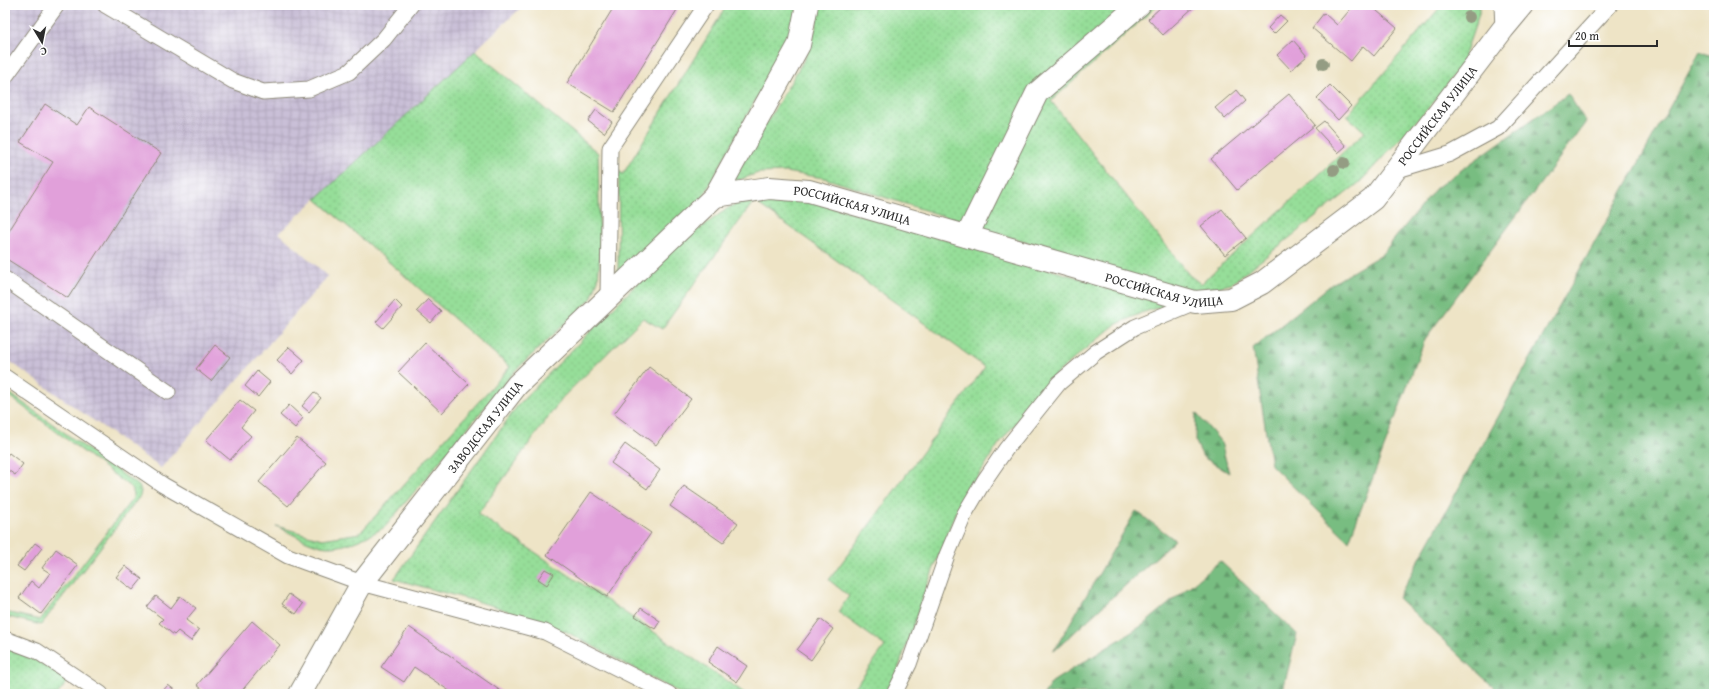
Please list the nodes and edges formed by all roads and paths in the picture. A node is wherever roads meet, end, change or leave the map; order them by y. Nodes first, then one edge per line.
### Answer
1 (57, 5) edge
2 (105, 5) edge
3 (411, 5) edge
4 (706, 5) edge
5 (807, 5) edge
6 (1139, 5) edge
7 (1502, 5) edge
8 (1523, 5) edge
9 (1610, 5) edge
10 (1503, 29) junction
11 (5, 77) edge
12 (1394, 172) junction
13 (715, 196) junction
14 (967, 236) junction
15 (5, 279) edge
16 (608, 297) junction
17 (1196, 302) junction
18 (5, 377) edge
19 (168, 392) dead end
20 (362, 583) junction
21 (5, 639) edge
22 (101, 694) edge
23 (300, 694) edge
24 (669, 694) edge
25 (894, 694) edge

1 - 11 lane
2 - 3 lane
4 - 16 lane
5 - 13 street, ЗАВОДСКАЯ УЛИЦА
6 - 14 street
7 - 10 lane
8 - 10 street, РОССИЙСКАЯ УЛИЦА
9 - 12 lane
10 - 12 street, РОССИЙСКАЯ УЛИЦА
12 - 17 street, РОССИЙСКАЯ УЛИЦА
13 - 14 street, РОССИЙСКАЯ УЛИЦА
13 - 16 street, ЗАВОДСКАЯ УЛИЦА
14 - 17 street, РОССИЙСКАЯ УЛИЦА
15 - 19 lane
16 - 20 street, ЗАВОДСКАЯ УЛИЦА
17 - 25 lane
18 - 20 lane
20 - 23 street, ЗАВОДСКАЯ УЛИЦА
20 - 24 lane
21 - 22 lane

